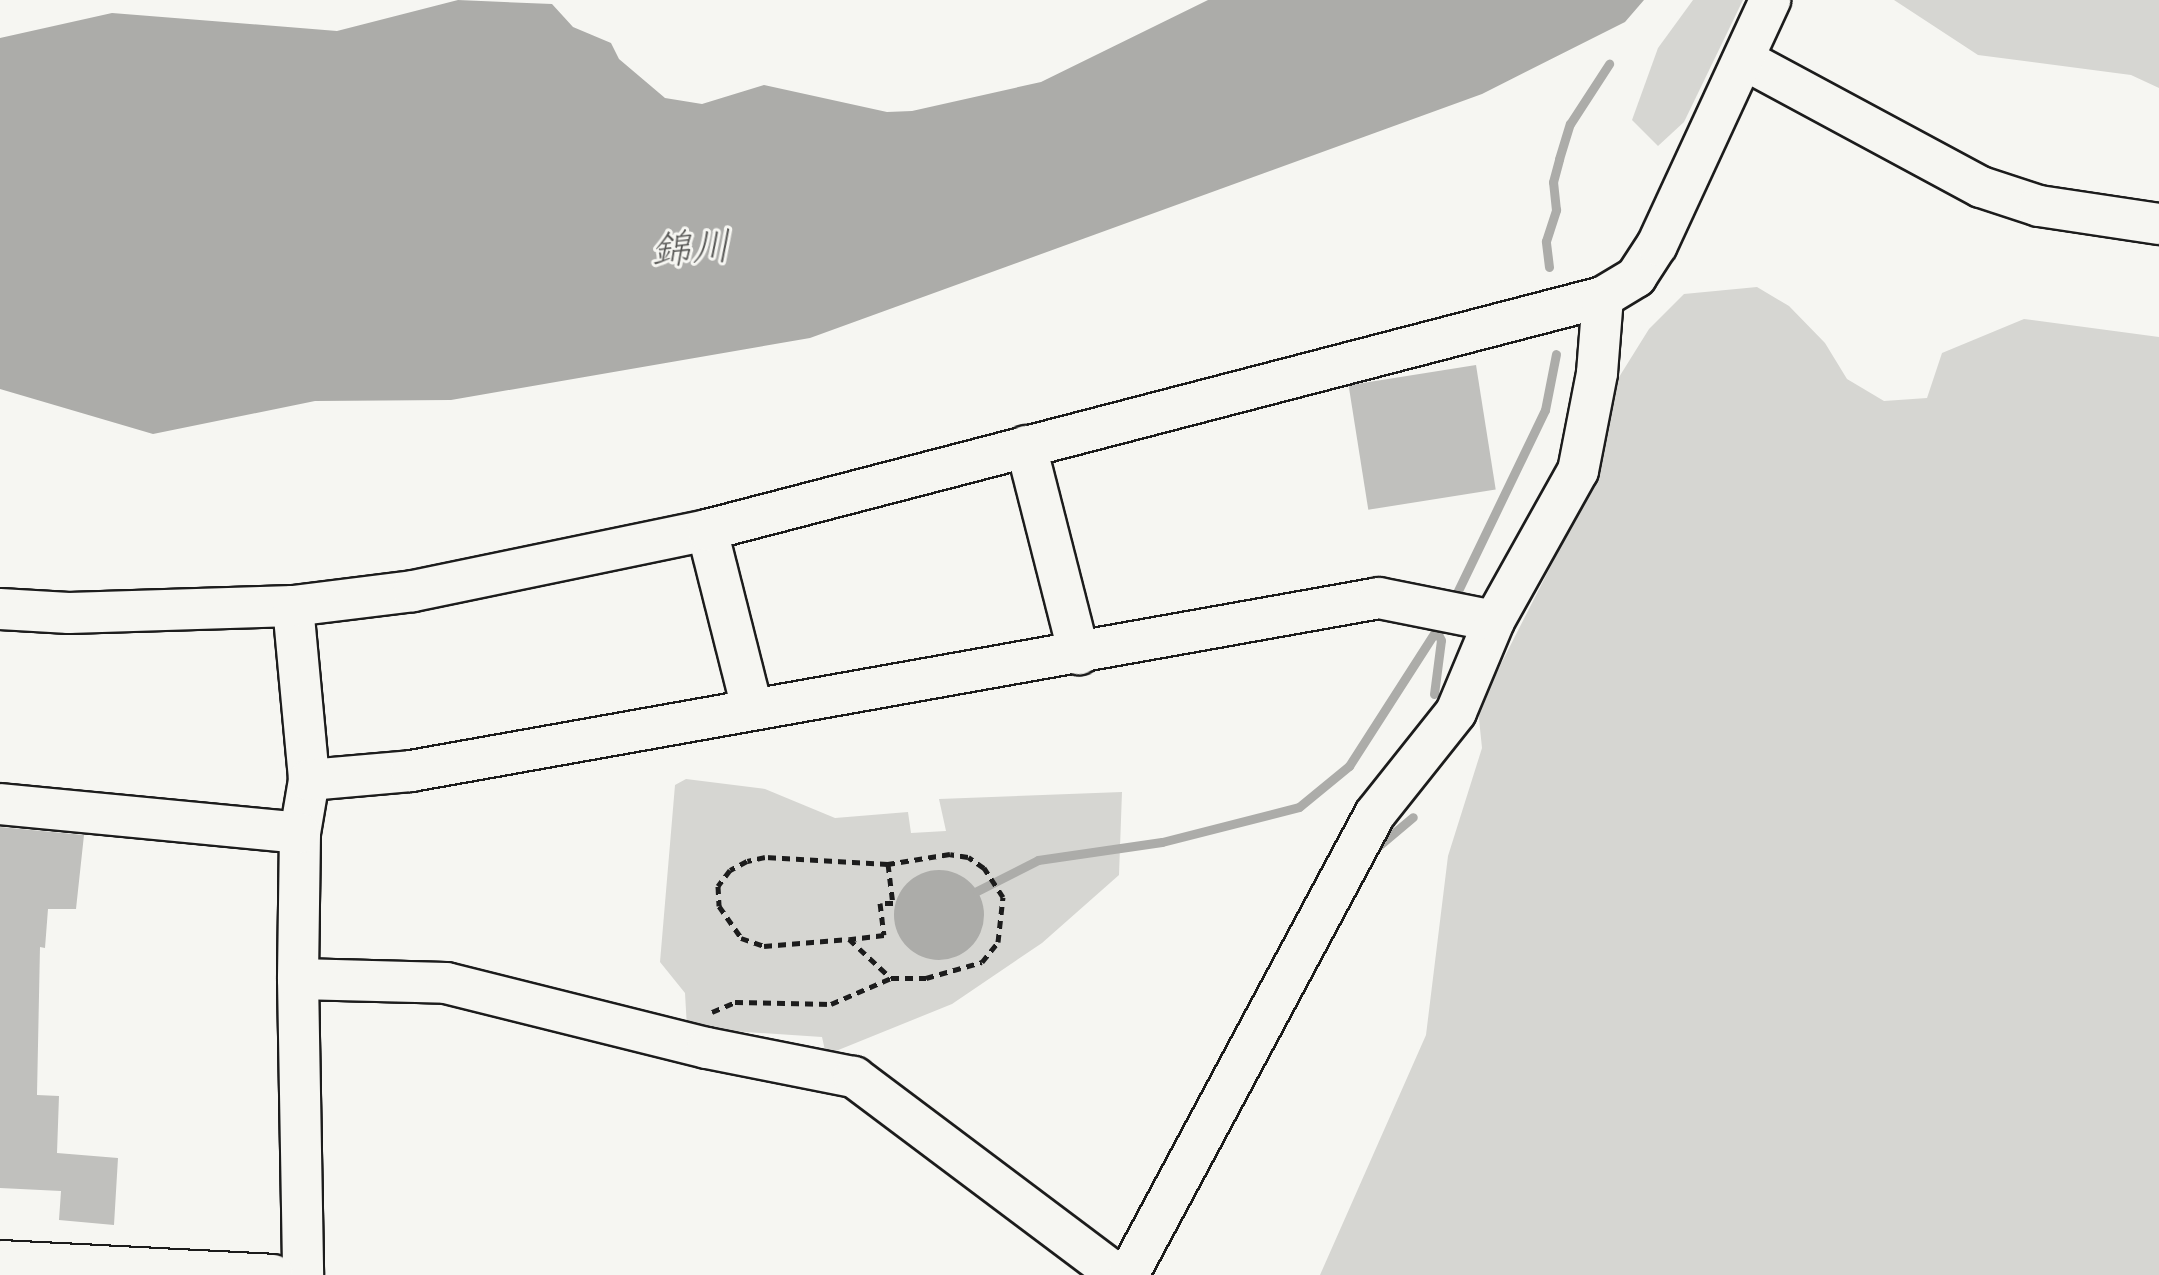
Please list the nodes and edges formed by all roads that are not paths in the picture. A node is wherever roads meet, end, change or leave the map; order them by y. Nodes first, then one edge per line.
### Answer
1 (1770, 0) edge
2 (1745, 60) junction
3 (2159, 224) edge
4 (1603, 297) junction
5 (1026, 446) junction
6 (707, 530) junction
7 (293, 606) junction
8 (0, 609) edge
9 (1494, 621) junction
10 (1079, 654) junction
11 (752, 708) junction
12 (309, 780) junction
13 (0, 804) edge
14 (300, 833) junction
15 (298, 979) junction
16 (0, 1261) edge
17 (273, 1275) edge
18 (303, 1275) edge
19 (1118, 1275) edge
20 (1128, 1275) edge

1 - 2 street
2 - 3 street
2 - 4 street
4 - 5 street
4 - 9 street
5 - 6 street
5 - 10 street
6 - 7 street
6 - 11 street
7 - 8 street
7 - 12 street
9 - 10 street
9 - 20 street
10 - 11 street
11 - 12 street
12 - 14 street
13 - 14 street
14 - 15 street
15 - 18 street
15 - 19 street
16 - 17 street

